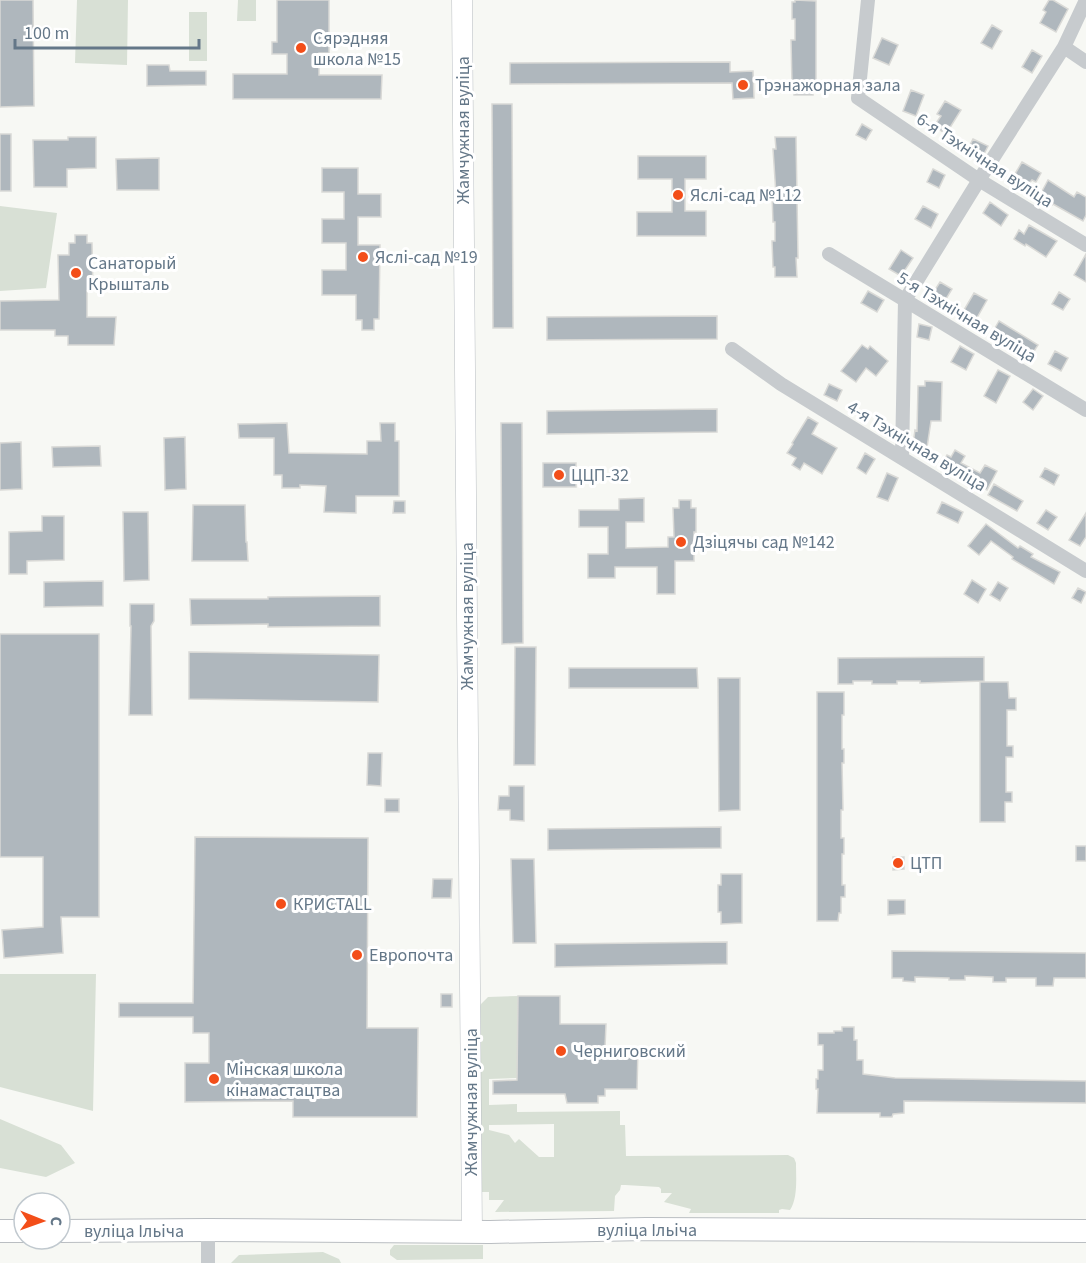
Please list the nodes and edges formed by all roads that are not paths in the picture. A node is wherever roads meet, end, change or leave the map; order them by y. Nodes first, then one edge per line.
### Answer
1 (462, 0) edge
2 (868, 0) edge
3 (1086, 0) edge
4 (1064, 47) junction
5 (1086, 63) edge
6 (979, 180) junction
7 (1086, 245) edge
8 (829, 254) dead end
9 (905, 300) junction
10 (732, 349) dead end
11 (1086, 410) edge
12 (902, 458) junction
13 (1086, 571) edge
14 (208, 1230) junction
15 (72, 1231) edge
16 (1086, 1231) edge
17 (472, 1232) junction
18 (208, 1263) edge

1 - 17 main road, Жамчужная вуліца
2 - 6 street, 6-я Тэхнічная вуліца
3 - 4 street
4 - 5 street
4 - 6 street
6 - 7 street, 6-я Тэхнічная вуліца
6 - 9 street
8 - 9 street, 5-я Тэхнічная вуліца
9 - 11 street, 5-я Тэхнічная вуліца
9 - 12 street
10 - 12 street, 4-я Тэхнічная вуліца
12 - 13 street, 4-я Тэхнічная вуліца
14 - 15 main road, вуліца Ільіча
14 - 17 main road, вуліца Ільіча
14 - 18 street, вуліца Ільіча
16 - 17 main road, вуліца Ільіча

